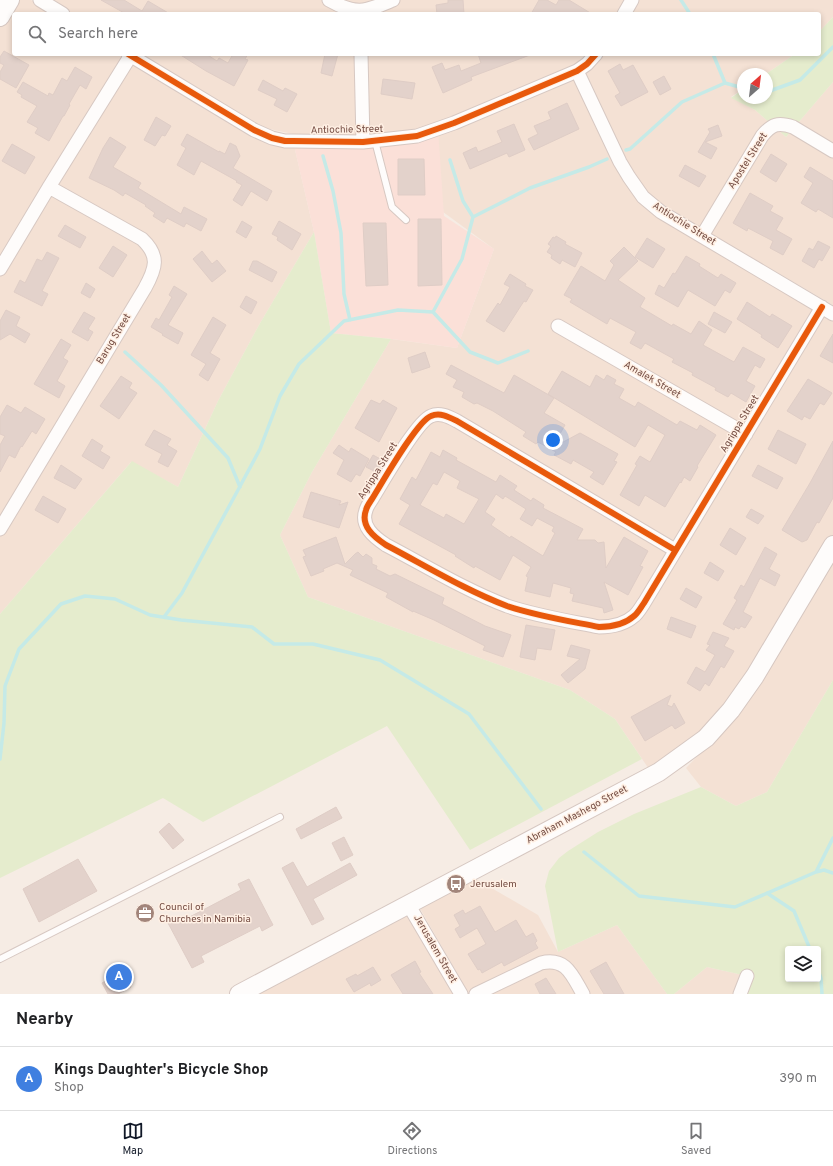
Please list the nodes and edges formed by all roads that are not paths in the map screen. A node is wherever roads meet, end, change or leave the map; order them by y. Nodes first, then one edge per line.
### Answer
1 (10, 0) edge
2 (40, 0) edge
3 (329, 0) edge
4 (393, 0) edge
5 (632, 0) edge
6 (60, 12) edge
7 (360, 12) edge
8 (625, 12) edge
9 (0, 17) edge
10 (128, 56) edge
11 (131, 56) edge
12 (361, 56) edge
13 (594, 56) edge
14 (577, 70) junction
15 (369, 141) junction
16 (833, 152) edge
17 (49, 187) junction
18 (406, 220) dead end
19 (702, 236) junction
20 (0, 270) edge
21 (827, 311) edge
22 (558, 326) dead end
23 (746, 434) junction
24 (0, 529) edge
25 (833, 545) edge
26 (675, 550) junction
27 (280, 817) dead end
28 (408, 904) junction
29 (0, 959) edge
30 (747, 976) dead end
31 (239, 994) edge
32 (461, 994) edge
33 (476, 994) edge
34 (583, 994) edge
35 (740, 994) edge

1 - 9 main road
2 - 6 street
3 - 7 street
4 - 7 street
5 - 8 street
10 - 17 street
11 - 15 street, Antiochie Street
12 - 15 street
13 - 14 street
14 - 15 street, Antiochie Street
14 - 19 street, Antiochie Street
15 - 18 lane
16 - 19 street, Apostel Street
17 - 20 street
17 - 24 street, Barug Street
19 - 21 street, Antiochie Street
21 - 23 street, Agrippa Street
22 - 23 street, Amalek Street
23 - 26 street, Agrippa Street
25 - 28 main road, Abraham Mashego Street
26 - 26 street, Agrippa Street
27 - 29 lane
28 - 31 main road, Abraham Mashego Street
28 - 32 street, Jerusalem Street
30 - 35 street
33 - 34 street

